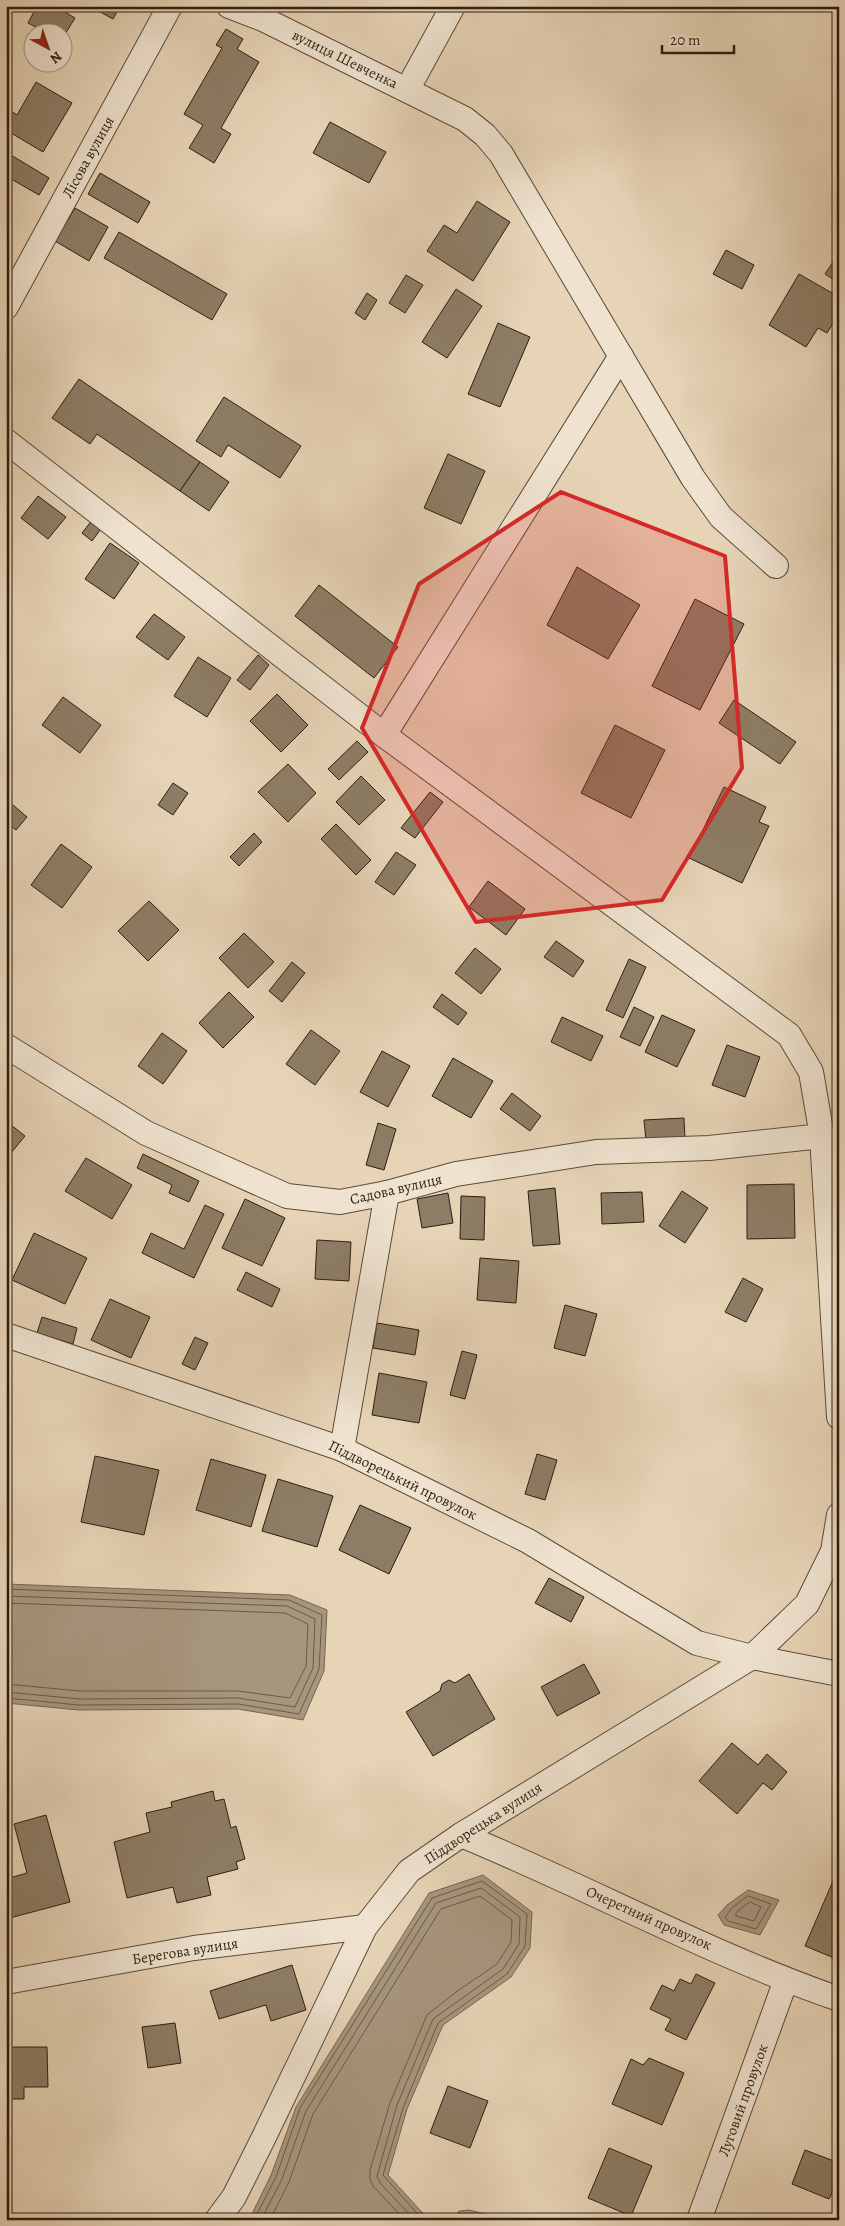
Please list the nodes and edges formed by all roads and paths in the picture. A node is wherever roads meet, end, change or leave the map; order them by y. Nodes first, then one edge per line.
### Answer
1 (170, 6) edge
2 (229, 6) edge
3 (453, 6) edge
4 (407, 90) junction
5 (6, 307) edge
6 (621, 356) junction
7 (6, 440) edge
8 (776, 566) dead end
9 (384, 735) junction
10 (6, 1046) edge
11 (822, 1136) junction
12 (387, 1193) junction
13 (6, 1335) edge
14 (839, 1417) edge
15 (342, 1449) junction
16 (839, 1515) edge
17 (752, 1657) junction
18 (839, 1674) edge
19 (461, 1835) junction
20 (365, 1927) junction
21 (786, 1980) junction
22 (6, 1982) edge
23 (839, 1999) edge
24 (217, 2220) edge
25 (699, 2220) edge

1 - 5 street, Лісова вулиця
2 - 4 street, вулиця Шевченка
3 - 4 street
4 - 6 street, вулиця Шевченка
6 - 8 street, вулиця Шевченка
6 - 9 street
7 - 9 street
9 - 11 street
10 - 12 street, Садова вулиця
11 - 12 street, Садова вулиця
11 - 14 street
12 - 15 street
13 - 15 street, Піддворецький провулок
15 - 17 street, Піддворецький провулок
16 - 17 street, Піддворецька вулиця
17 - 18 street, Піддворецький провулок
17 - 19 street, Піддворецька вулиця
19 - 20 street, Піддворецька вулиця
19 - 21 street, Очеретний провулок
20 - 22 street, Берегова вулиця
20 - 24 street, Піддворецька вулиця
21 - 23 street, Очеретний провулок
21 - 25 street, Луговий провулок

